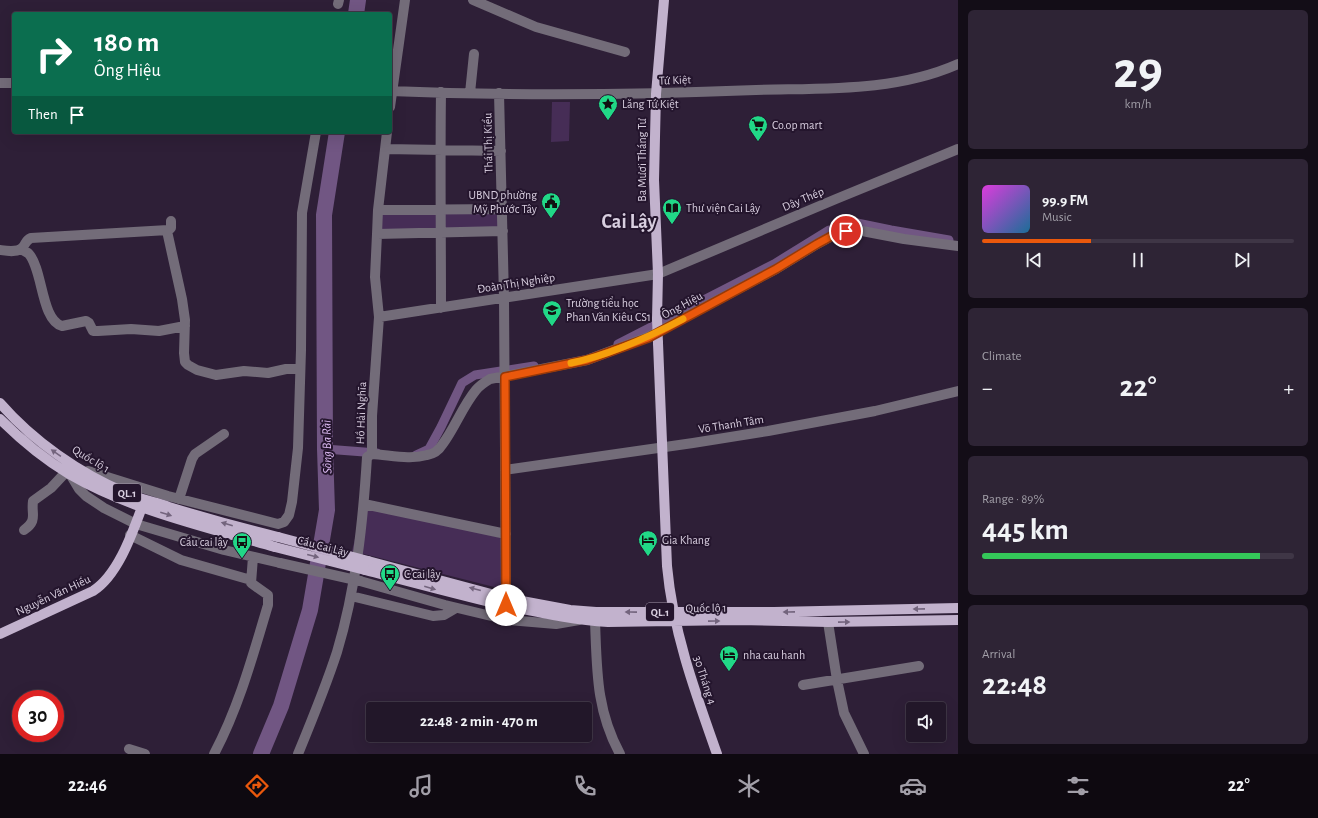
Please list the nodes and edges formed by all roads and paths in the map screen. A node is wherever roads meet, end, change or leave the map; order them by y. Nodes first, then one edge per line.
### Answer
1 (404, 0) edge
2 (473, 0) edge
3 (664, 0) edge
4 (625, 52) dead end
5 (474, 54) dead end
6 (958, 64) edge
7 (0, 83) edge
8 (12, 83) edge
9 (392, 84) edge
10 (392, 91) edge
11 (442, 92) junction
12 (470, 93) junction
13 (500, 93) junction
14 (656, 94) junction
15 (316, 134) edge
16 (387, 134) edge
17 (385, 149) junction
18 (440, 149) junction
19 (958, 149) edge
20 (501, 151) junction
21 (441, 209) junction
22 (502, 209) junction
23 (378, 210) junction
24 (171, 221) dead end
25 (167, 231) junction
26 (503, 231) junction
27 (441, 232) junction
28 (377, 234) junction
29 (958, 246) edge
30 (21, 249) junction
31 (0, 250) edge
32 (658, 274) junction
33 (504, 298) junction
34 (441, 308) junction
35 (379, 317) junction
36 (185, 326) junction
37 (300, 369) junction
38 (505, 375) junction
39 (958, 391) edge
40 (0, 403) edge
41 (0, 419) edge
42 (224, 434) dead end
43 (662, 447) junction
44 (373, 449) junction
45 (78, 468) junction
46 (505, 470) junction
47 (68, 473) junction
48 (179, 499) junction
49 (364, 504) junction
50 (142, 507) junction
51 (136, 524) junction
52 (24, 530) dead end
53 (506, 534) junction
54 (130, 535) junction
55 (276, 542) junction
56 (253, 557) junction
57 (367, 565) joint
58 (251, 580) junction
59 (351, 596) junction
60 (506, 602) junction
61 (456, 608) junction
62 (958, 608) edge
63 (674, 617) junction
64 (581, 620) junction
65 (958, 620) edge
66 (595, 621) junction
67 (828, 622) junction
68 (0, 634) edge
69 (920, 666) dead end
70 (837, 680) junction
71 (803, 685) dead end
72 (129, 748) dead end
73 (145, 754) edge
74 (214, 754) edge
75 (298, 754) edge
76 (620, 754) edge
77 (717, 754) edge
78 (864, 754) edge

1 - 9 street
2 - 4 street
3 - 14 main road, Ba Mươi Tháng Tư
5 - 12 street
6 - 14 street, Tứ Kiệt
7 - 8 street
10 - 11 street, Tứ Kiệt
11 - 12 street, Tứ Kiệt
11 - 18 street
12 - 13 street, Tứ Kiệt
13 - 14 street, Tứ Kiệt
13 - 20 street, Thái Thị Kiểu
14 - 32 main road, Ba Mươi Tháng Tư
15 - 37 street
16 - 17 street, Hồ Hải Nghĩa
17 - 18 street
17 - 23 street, Hồ Hải Nghĩa
18 - 20 street
18 - 21 street
19 - 32 street, Dây Thép
20 - 22 street, Thái Thị Kiểu
21 - 22 street
21 - 23 street
21 - 27 street
22 - 26 street, Thái Thị Kiểu
23 - 28 street, Hồ Hải Nghĩa
24 - 25 street
25 - 30 street
25 - 36 street
26 - 27 street
26 - 33 street, Thái Thị Kiểu
27 - 28 street
27 - 34 street
28 - 35 street, Hồ Hải Nghĩa
29 - 38 street, Ông Hiệu
30 - 31 street
30 - 36 street
32 - 33 street, Đoàn Thị Nghiệp
32 - 43 main road, Ba Mươi Tháng Tư, bridge
33 - 34 street, Đoàn Thị Nghiệp
33 - 38 street, Thái Thị Kiểu
34 - 35 street, Đoàn Thị Nghiệp
35 - 44 street, Hồ Hải Nghĩa
36 - 37 street
37 - 48 street
38 - 44 street, Ông Hiệu
38 - 46 street
39 - 43 street, Võ Thanh Tâm
45 -> 40 main road, Quốc lộ 1 / QL.1
41 - 47 main road, Quốc lộ 1 / QL.1
42 - 48 street
43 - 46 street, Võ Thanh Tâm
43 - 63 main road
44 - 49 street, Hồ Hải Nghĩa
45 - 48 street
55 -> 45 main road, Quốc lộ 1 / QL.1
46 - 53 street
47 - 50 main road, Quốc lộ 1 / QL.1
47 - 51 street
47 - 52 street
49 - 53 street
49 - 59 street, Hồ Hải Nghĩa
50 - 51 main road, Nguyễn Văn Hiếu
50 -> 55 main road, Quốc lộ 1 / QL.1
51 - 54 main road, Nguyễn Văn Hiếu
51 - 56 street
53 - 60 street
54 - 58 street
54 - 68 main road, Nguyễn Văn Hiếu
55 - 57 main road, Cầu Cai Lậy / QL.1, bridge
56 - 58 street
56 - 61 street, bridge
57 - 60 main road, Quốc lộ 1 / QL.1
58 - 74 street
59 - 61 street
59 - 75 street, Hồ Hải Nghĩa
63 -> 60 main road, Quốc lộ 1 / QL.1
60 - 64 main road, Quốc lộ 1 / QL.1
61 - 64 street
62 -> 63 main road, Quốc lộ 1 / QL.1
63 - 66 main road, Quốc lộ 1 / QL.1
63 -> 67 main road, Quốc lộ 1 / QL.1
63 - 77 main road, 30 Tháng 4
64 - 66 main road, Quốc lộ 1 / QL.1
67 -> 65 main road, Quốc lộ 1 / QL.1
66 - 76 street
67 - 70 street
69 - 70 street
70 - 71 street
70 - 78 street
72 - 73 street

